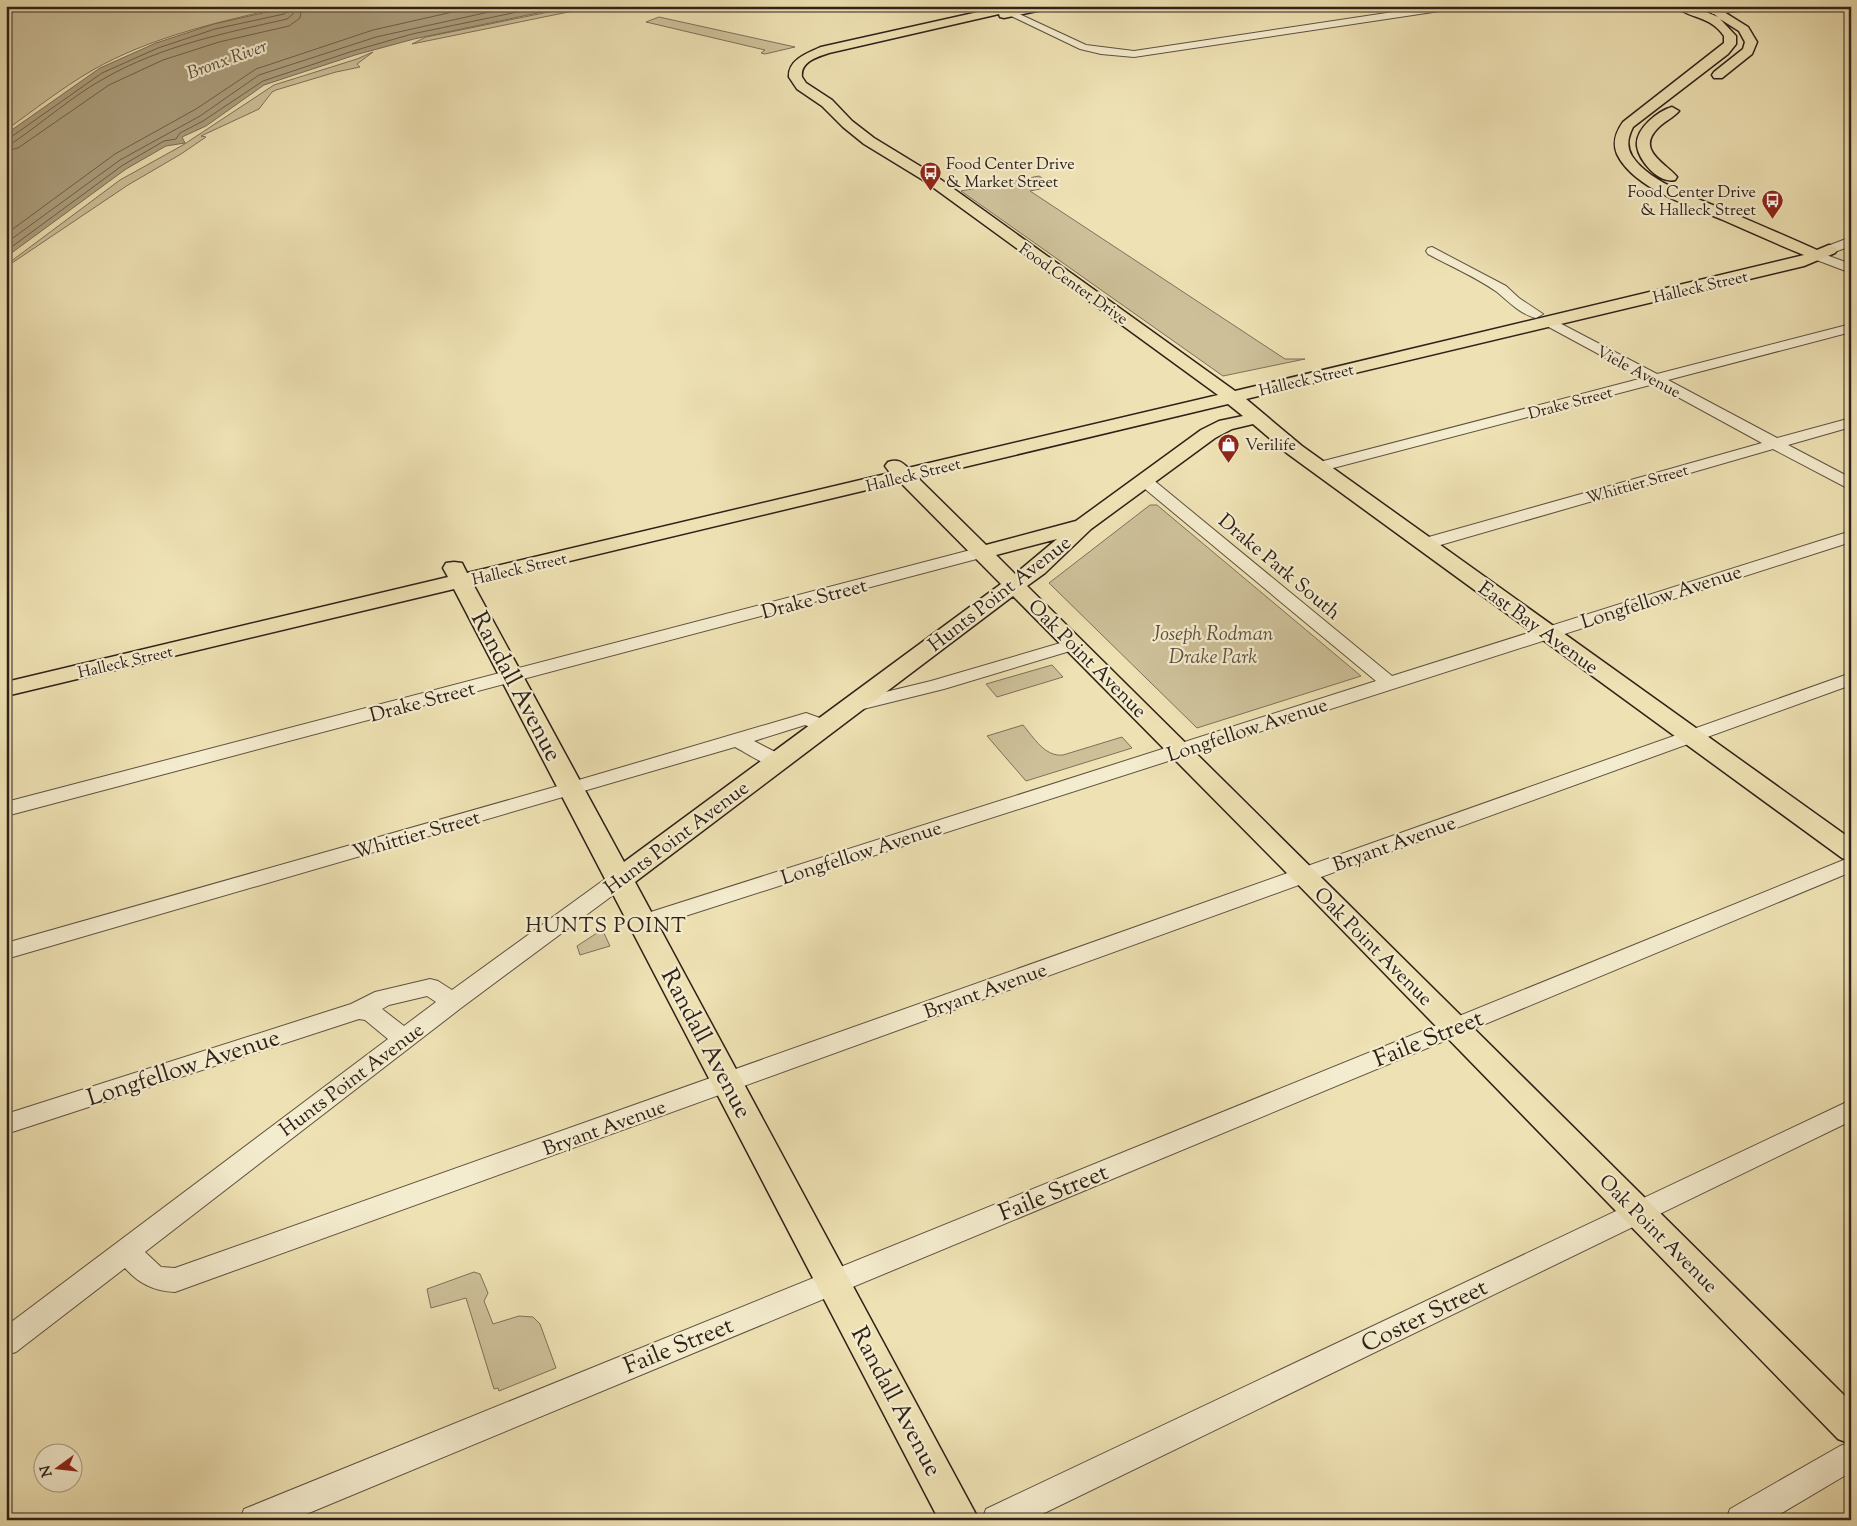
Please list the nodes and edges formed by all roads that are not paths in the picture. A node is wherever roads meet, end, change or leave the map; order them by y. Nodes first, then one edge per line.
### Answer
1 (1046, 6) edge
2 (1425, 6) edge
3 (1453, 6) edge
4 (1680, 6) edge
5 (1699, 6) edge
6 (1759, 6) edge
7 (1016, 10) edge
8 (1713, 11) junction
9 (951, 22) junction
10 (886, 42) junction
11 (1725, 70) junction
12 (1709, 82) dead end
13 (1662, 98) junction
14 (1686, 100) dead end
15 (928, 177) junction
16 (1851, 241) edge
17 (1432, 251) dead end
18 (1818, 252) junction
19 (1851, 260) edge
20 (1851, 269) edge
21 (1543, 318) junction
22 (1851, 328) edge
23 (1656, 380) junction
24 (1226, 392) junction
25 (1256, 418) junction
26 (1851, 422) edge
27 (1774, 444) junction
28 (1318, 467) junction
29 (901, 471) junction
30 (1145, 481) junction
31 (1851, 485) edge
32 (1084, 525) junction
33 (1851, 536) edge
34 (1424, 544) junction
35 (982, 552) junction
36 (458, 575) junction
37 (1014, 584) junction
38 (1547, 633) junction
39 (1074, 644) junction
40 (900, 669) junction
41 (6, 674) edge
42 (512, 677) junction
43 (1851, 678) edge
44 (1389, 683) junction
45 (937, 685) junction
46 (6, 689) edge
47 (851, 706) junction
48 (824, 726) junction
49 (1691, 736) junction
50 (737, 740) junction
51 (1180, 750) junction
52 (778, 761) junction
53 (572, 790) junction
54 (6, 809) edge
55 (1851, 852) edge
56 (1851, 864) edge
57 (1304, 875) junction
58 (620, 879) junction
59 (642, 922) junction
60 (6, 952) edge
61 (453, 1002) junction
62 (359, 1010) junction
63 (1455, 1027) junction
64 (404, 1039) junction
65 (728, 1083) junction
66 (1851, 1110) edge
67 (6, 1124) edge
68 (1639, 1212) junction
69 (127, 1251) junction
70 (833, 1282) junction
71 (12, 1337) edge
72 (1851, 1427) edge
73 (1851, 1456) edge
74 (255, 1520) edge
75 (960, 1520) edge
76 (997, 1520) edge
77 (1741, 1520) edge

1 - 7 main road, Food Center Drive
2 - 7 street
3 - 7 street
4 - 13 main road
5 - 8 main road
6 - 8 street
7 - 9 main road, Food Center Drive
7 - 10 main road, Food Center Drive
8 - 11 main road
9 - 10 main road
9 - 15 main road, Food Center Drive
10 - 15 main road, Food Center Drive
11 - 12 main road
11 - 13 main road
13 - 18 main road
14 - 18 main road
15 - 24 main road, Food Center Drive
16 - 18 street, Halleck Street
17 - 21 street, Viele Avenue
18 - 19 street
18 - 20 street
18 - 21 main road, Halleck Street
21 - 23 street, Viele Avenue
21 - 24 main road, Halleck Street
22 - 23 street, Drake Street
23 - 27 street, Viele Avenue
23 - 28 street, Drake Street
24 - 25 main road, East Bay Avenue
24 - 29 main road, Halleck Street
25 - 28 main road, East Bay Avenue
25 - 30 main road, Hunts Point Avenue
26 - 27 street, Whittier Street
27 - 31 street, Viele Avenue
27 - 34 street, Whittier Street
28 - 34 main road, East Bay Avenue
29 - 35 main road, Oak Point Avenue
29 - 36 main road, Halleck Street
30 - 32 main road, Hunts Point Avenue
30 - 44 street, Drake Park South
32 - 35 main road
32 - 37 main road, Hunts Point Avenue
33 - 38 street, Longfellow Avenue
34 - 38 main road, East Bay Avenue
35 - 37 main road, Oak Point Avenue
35 - 42 street, Drake Street
36 - 41 main road, Halleck Street
36 - 42 main road, Randall Avenue
36 - 46 main road, Halleck Street
37 - 39 main road, Oak Point Avenue
37 - 40 main road, Hunts Point Avenue
38 - 44 street, Longfellow Avenue
38 - 49 main road, East Bay Avenue
39 - 45 street
39 - 51 main road, Oak Point Avenue
40 - 45 street
40 - 47 main road, Hunts Point Avenue
42 - 53 main road, Randall Avenue
42 - 54 street, Drake Street
43 - 49 street, Bryant Avenue
44 - 51 street, Longfellow Avenue
45 - 47 street
47 - 48 main road, Hunts Point Avenue
48 - 50 street, Whittier Street
48 - 52 main road, Hunts Point Avenue
49 - 55 main road, East Bay Avenue
49 - 57 street, Bryant Avenue
50 - 52 street
50 - 53 street, Whittier Street
51 - 57 main road, Oak Point Avenue
51 - 59 street, Longfellow Avenue
52 - 58 main road, Hunts Point Avenue
53 - 58 main road, Randall Avenue
53 - 60 street, Whittier Street
56 - 63 street, Faile Street
57 - 63 main road, Oak Point Avenue
57 - 65 street, Bryant Avenue
58 - 59 main road, Randall Avenue
58 - 61 street, Hunts Point Avenue
59 - 65 main road, Randall Avenue
61 - 62 street, Longfellow Avenue
61 - 64 street, Hunts Point Avenue
62 - 64 street
62 - 67 street, Longfellow Avenue
63 - 68 main road, Oak Point Avenue
63 - 70 street, Faile Street
64 - 69 street, Hunts Point Avenue
65 - 69 street, Bryant Avenue
65 - 70 main road, Randall Avenue
66 - 68 street, Coster Street
68 - 72 main road, Oak Point Avenue
68 - 76 street, Coster Street
69 - 71 street, Hunts Point Avenue
70 - 74 street, Faile Street
70 - 75 main road, Randall Avenue
73 - 77 street

